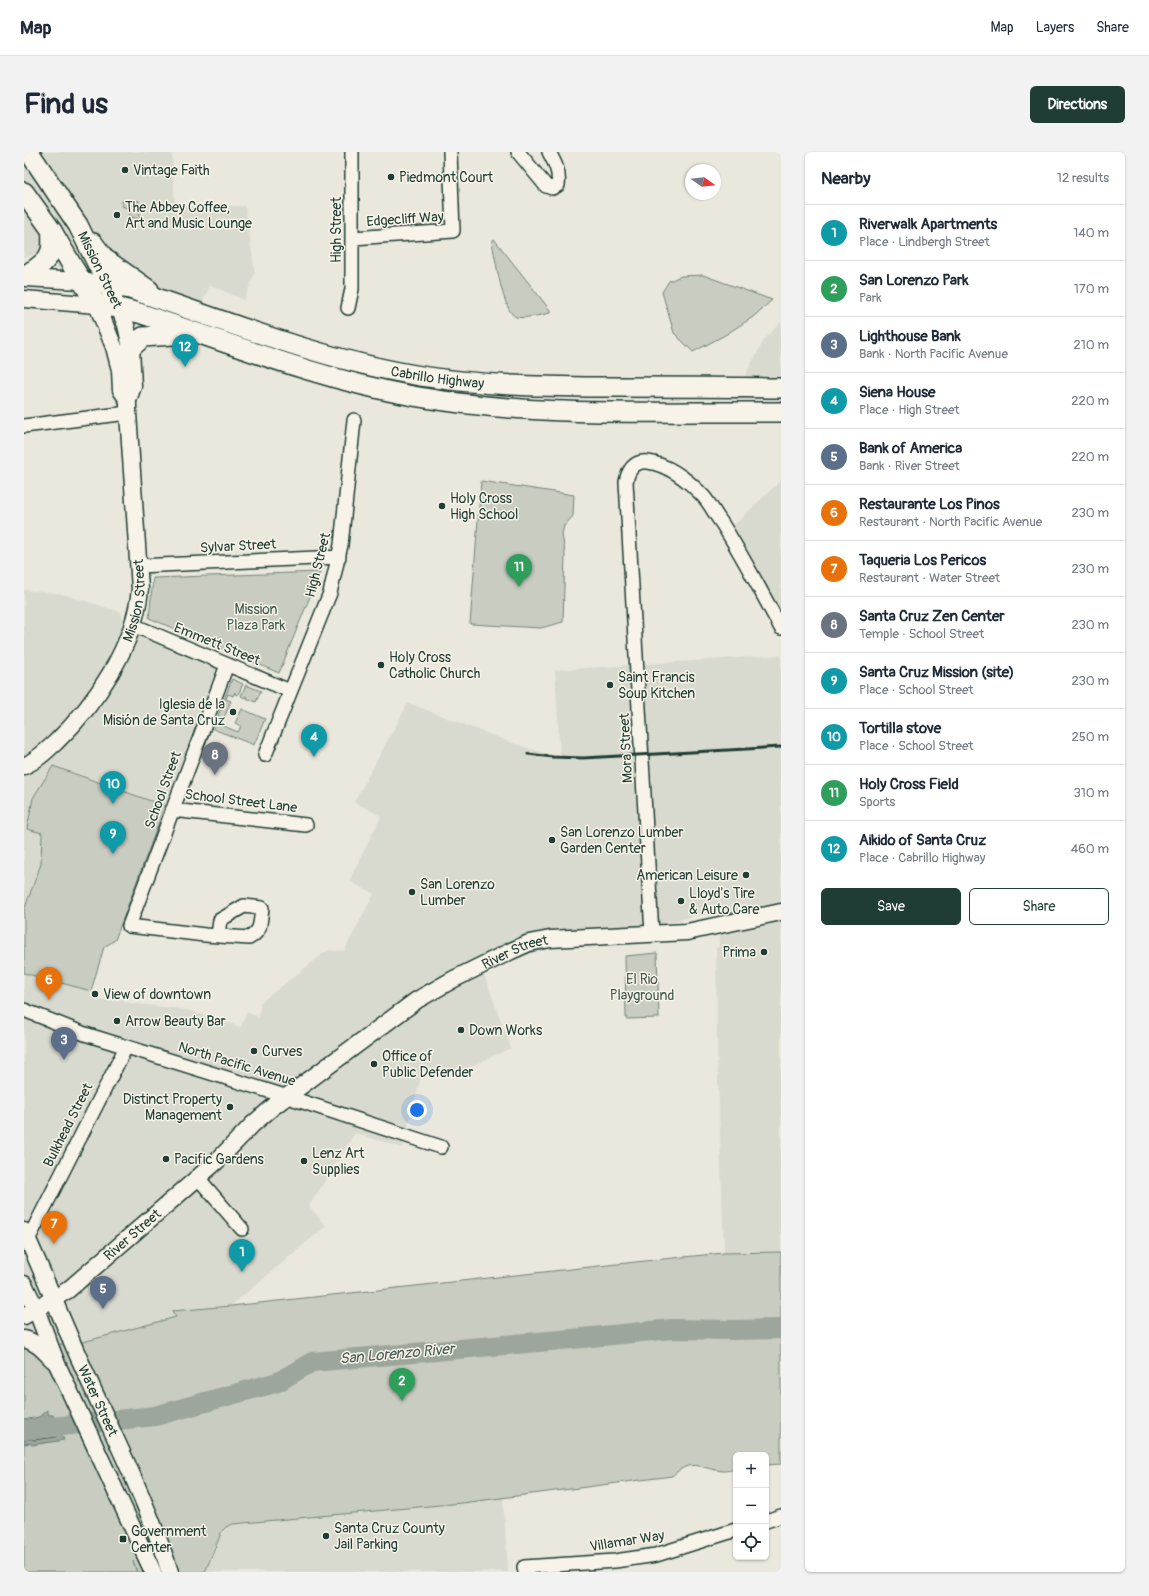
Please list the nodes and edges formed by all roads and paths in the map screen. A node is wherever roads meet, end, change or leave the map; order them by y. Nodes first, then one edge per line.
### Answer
1 (29, 152) edge
2 (352, 152) edge
3 (450, 152) edge
4 (518, 152) edge
5 (549, 152) edge
6 (24, 192) edge
7 (78, 225) junction
8 (52, 231) junction
9 (353, 238) junction
10 (24, 277) edge
11 (81, 280) junction
12 (106, 284) junction
13 (24, 299) edge
14 (163, 300) junction
15 (97, 304) junction
16 (119, 308) junction
17 (348, 308) dead end
18 (198, 333) junction
19 (131, 348) junction
20 (781, 388) edge
21 (128, 407) junction
22 (781, 412) edge
23 (354, 420) dead end
24 (24, 426) edge
25 (339, 557) junction
26 (138, 566) junction
27 (133, 625) junction
28 (781, 628) edge
29 (227, 665) junction
30 (290, 691) junction
31 (265, 755) dead end
32 (26, 768) edge
33 (172, 810) junction
34 (306, 825) dead end
35 (781, 912) edge
36 (652, 934) junction
37 (218, 935) dead end
38 (24, 1010) edge
39 (126, 1047) junction
40 (288, 1097) junction
41 (441, 1148) dead end
42 (198, 1178) junction
43 (242, 1229) dead end
44 (26, 1235) edge
45 (24, 1284) edge
46 (54, 1299) junction
47 (30, 1313) edge
48 (24, 1339) edge
49 (57, 1364) junction
50 (781, 1516) edge
51 (769, 1520) edge
52 (733, 1531) edge
53 (153, 1572) edge
54 (170, 1572) edge
55 (525, 1572) edge

1 - 7 highway, Mission Street
2 - 9 street, High Street
3 - 9 street, Edgecliff Way
4 - 5 street
6 - 8 highway, Mission Street
7 - 12 highway, Mission Street
7 - 14 highway
8 - 10 highway
8 - 11 highway, Mission Street
9 - 17 street, High Street
10 - 11 main road
11 - 12 main road
11 - 15 highway, Mission Street
12 - 14 highway, Cabrillo Highway
12 - 16 highway, Mission Street
13 - 15 main road
14 - 20 highway, Cabrillo Highway
15 - 16 highway, Cabrillo Highway
15 - 21 main road, Mission Street
16 - 18 highway, Cabrillo Highway
16 - 19 main road, Mission Street
18 - 19 highway
18 - 22 highway, Cabrillo Highway
19 - 21 main road, Mission Street
21 - 24 street
21 - 26 main road, Mission Street
23 - 25 street, High Street
25 - 26 street, Sylvar Street
25 - 30 street, High Street
26 - 27 main road, Mission Street
27 - 29 street, Emmett Street
27 - 32 main road, Mission Street
28 - 36 street, Mora Street
29 - 30 street, Emmett Street
29 - 33 street, School Street
30 - 31 street, High Street
33 - 34 street, School Street Lane
33 - 37 street, School Street
35 - 36 main road, River Street
36 - 40 main road, River Street
38 - 39 street, North Pacific Avenue
39 - 40 street, North Pacific Avenue
39 - 44 street, Bulkhead Street
40 - 41 street, North Pacific Avenue
40 - 42 main road, River Street
42 - 43 street
42 - 46 main road, River Street
44 - 46 main road, Water Street
45 - 47 main road, Water Street
46 - 47 main road, River Street
46 - 54 main road, Water Street
47 - 49 main road, Water Street
48 - 49 main road
49 - 53 main road, Water Street
50 - 51 street
52 - 55 street, Villamar Way

